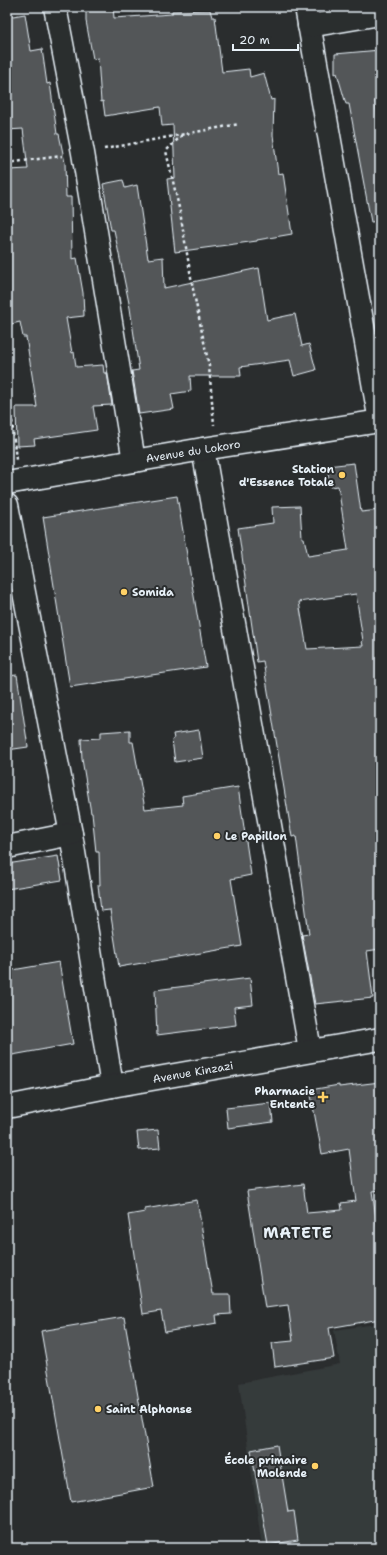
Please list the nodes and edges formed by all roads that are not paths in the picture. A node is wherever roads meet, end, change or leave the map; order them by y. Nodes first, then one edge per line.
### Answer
1 (55, 7) edge
2 (380, 14) edge
3 (308, 17) edge
4 (380, 421) edge
5 (210, 448) junction
6 (134, 461) junction
7 (12, 481) edge
8 (7, 505) edge
9 (71, 834) junction
10 (7, 847) edge
11 (380, 1039) edge
12 (310, 1050) junction
13 (112, 1086) junction
14 (7, 1106) edge

1 - 6 street
2 - 3 street
3 - 4 street
4 - 5 street, Avenue du Lokoro
5 - 6 street, Avenue du Lokoro
5 - 12 street
6 - 7 street, Avenue du Lokoro
8 - 9 street
9 - 10 street
9 - 13 street
11 - 12 street, Avenue Kinzazi
12 - 13 street, Avenue Kinzazi
13 - 14 street, Avenue Kinzazi

